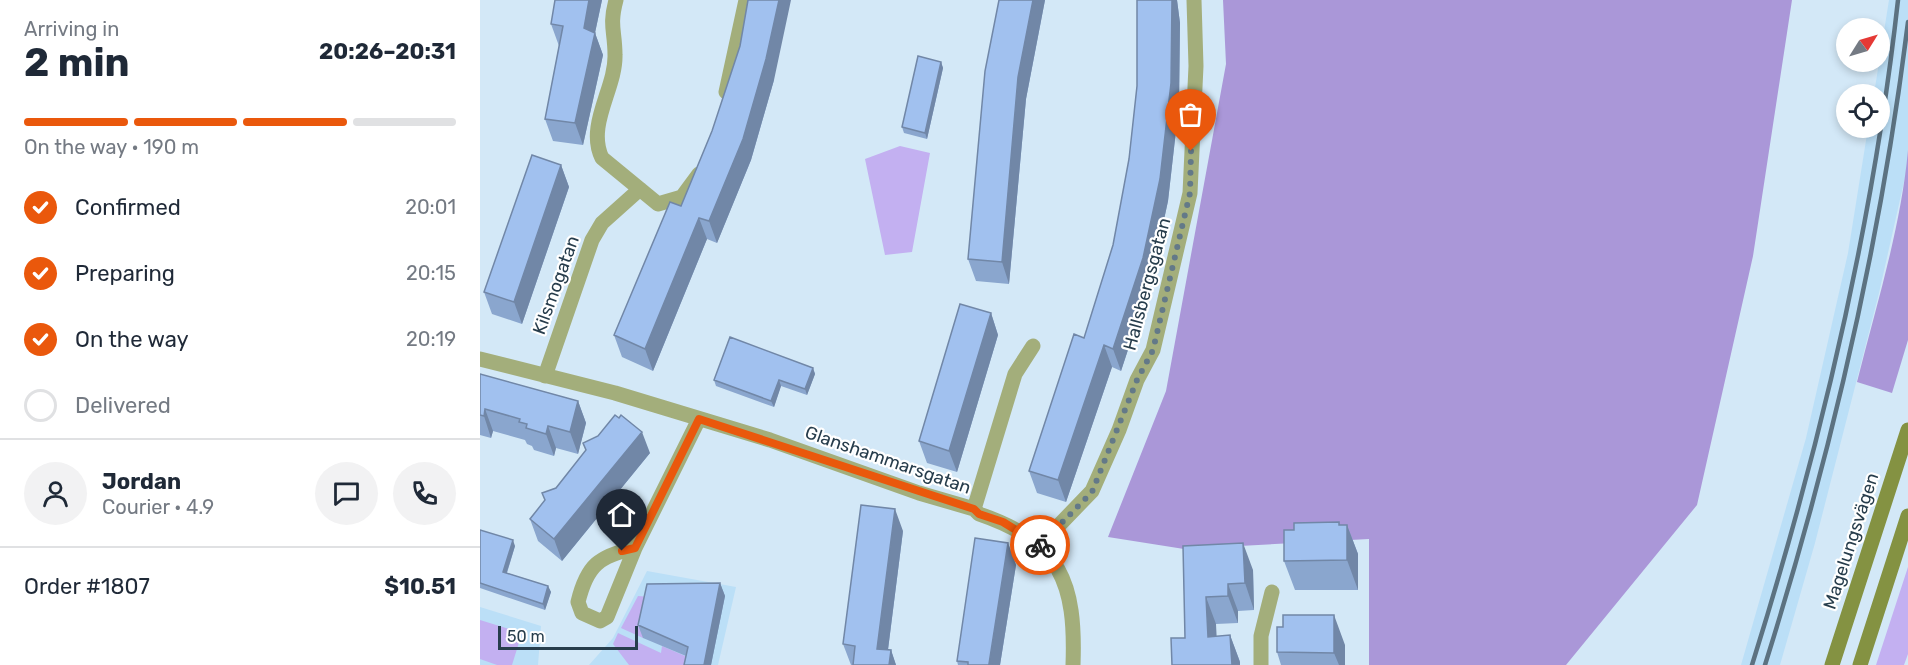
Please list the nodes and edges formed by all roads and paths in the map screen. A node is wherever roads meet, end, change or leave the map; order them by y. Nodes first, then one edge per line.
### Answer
1 (616, 0) edge
2 (746, 0) edge
3 (1194, 0) edge
4 (724, 102) edge
5 (707, 156) edge
6 (640, 189) junction
7 (1033, 346) dead end
8 (480, 359) edge
9 (545, 376) junction
10 (699, 419) junction
11 (1908, 430) edge
12 (974, 509) junction
13 (1908, 516) edge
14 (1039, 546) junction
15 (635, 548) junction
16 (1272, 592) dead end
17 (1073, 665) edge
18 (1261, 665) edge
19 (1832, 665) edge
20 (1860, 665) edge

1 - 6 street
2 - 4 street
3 - 14 street, Hallsbergsgatan
5 - 6 street
6 - 9 street, Kilsmogatan
7 - 12 street
8 - 9 street, Glanshammarsgatan
9 - 10 street, Glanshammarsgatan
10 - 12 street, Glanshammarsgatan
10 - 15 street
11 - 19 main road, Magelungsvägen
12 - 14 street, Glanshammarsgatan
13 - 20 main road
14 - 17 street, Glanshammarsgatan
15 - 15 street
16 - 18 street

